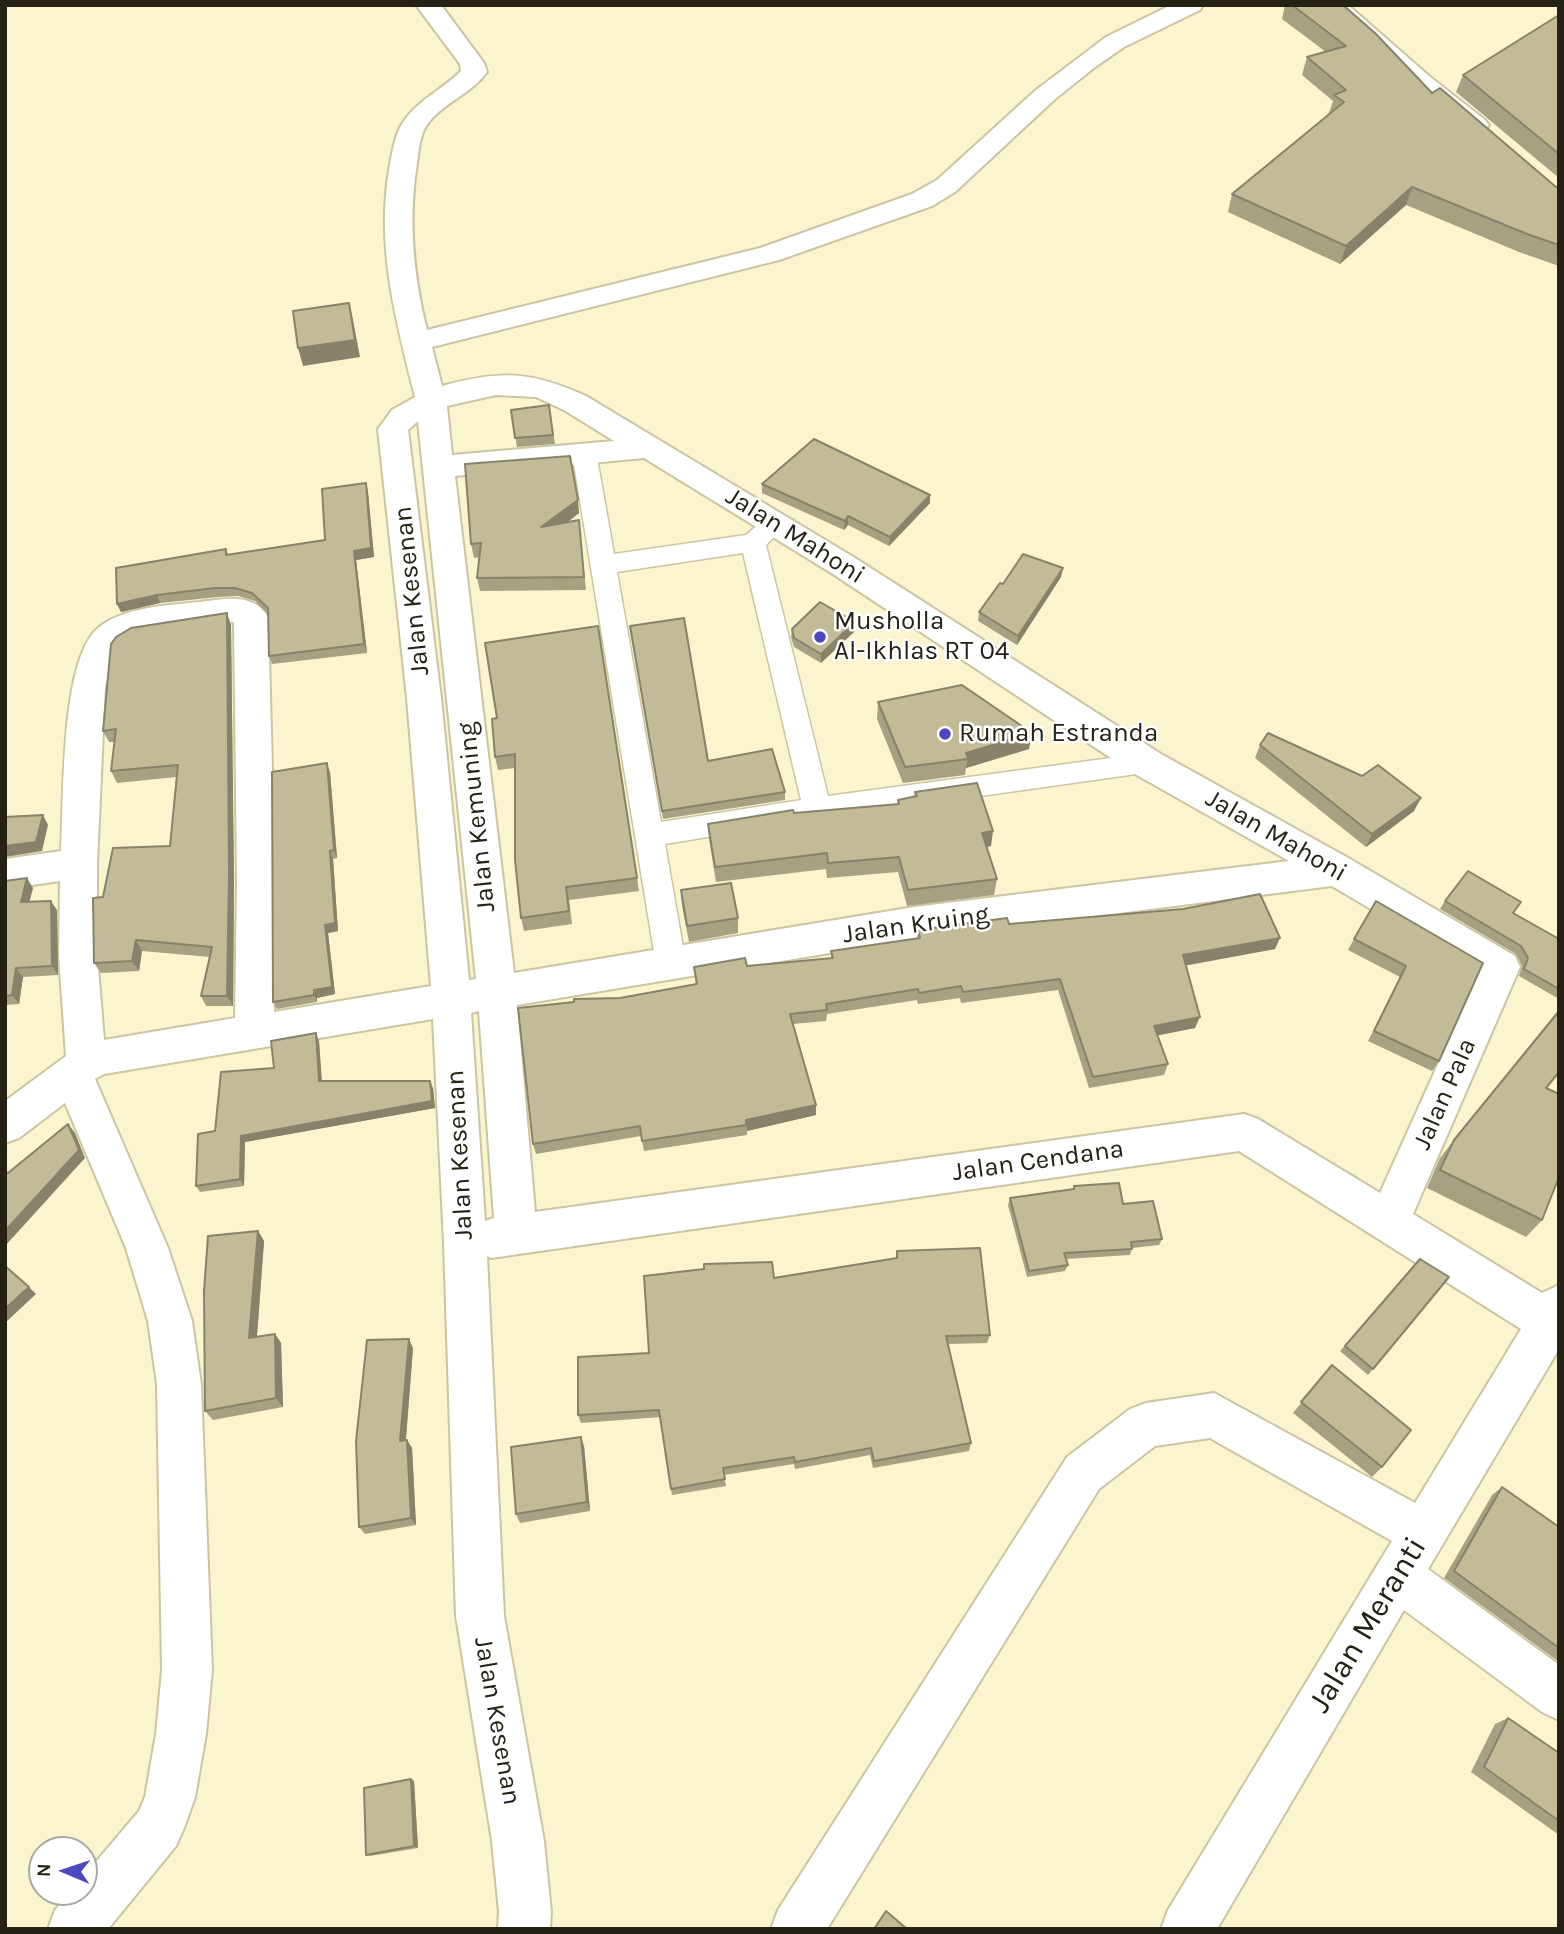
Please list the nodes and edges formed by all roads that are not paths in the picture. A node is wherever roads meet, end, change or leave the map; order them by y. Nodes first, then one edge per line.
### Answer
1 (428, 5) edge
2 (1192, 5) edge
3 (1333, 5) edge
4 (1494, 139) edge
5 (416, 342) junction
6 (431, 401) junction
7 (645, 448) junction
8 (584, 452) junction
9 (437, 467) junction
10 (764, 533) junction
11 (602, 565) junction
12 (1148, 764) junction
13 (817, 808) junction
14 (648, 835) junction
15 (79, 864) junction
16 (1337, 870) junction
17 (5, 874) edge
18 (671, 964) junction
19 (1501, 967) joint
20 (496, 993) junction
21 (451, 998) junction
22 (254, 1031) junction
23 (79, 1069) junction
24 (5, 1125) edge
25 (1388, 1222) junction
26 (516, 1233) junction
27 (465, 1243) junction
28 (1556, 1319) edge
29 (1423, 1532) junction
30 (1398, 1576) junction
31 (1559, 1695) edge
32 (74, 1929) edge
33 (524, 1929) edge
34 (797, 1929) edge
35 (1187, 1929) edge

1 - 5 street, Jalan Kemuning
2 - 5 street
3 - 4 street
5 - 6 street, Jalan Kemuning
6 - 7 street, Jalan Mahoni
6 - 9 street, Jalan Kemuning
6 - 21 street, Jalan Kesenan
7 - 8 street
7 - 10 street, Jalan Mahoni
8 - 9 street
8 - 11 street
9 - 20 street, Jalan Kemuning
10 - 11 street
10 - 12 street, Jalan Mahoni
10 - 13 street
11 - 14 street
12 - 13 street
12 - 16 street, Jalan Mahoni
13 - 14 street
14 - 18 street
15 - 17 street
15 - 22 street
15 - 23 street
16 - 18 street, Jalan Kruing
16 - 19 street, Jalan Mahoni
18 - 20 street, Jalan Kruing
19 - 25 street, Jalan Pala
20 - 21 street, Jalan Kruing
20 - 26 street, Jalan Kemuning
21 - 22 street, Jalan Kruing
21 - 27 street, Jalan Kesenan
22 - 23 street, Jalan Kruing
23 - 24 street
23 - 32 street
25 - 26 street, Jalan Cendana
25 - 28 street, Jalan Cendana
26 - 27 street, Jalan Cendana
27 - 33 street, Jalan Kesenan
28 - 29 street, Jalan Meranti
29 - 30 street, Jalan Meranti
29 - 34 street
30 - 31 street
30 - 35 street, Jalan Meranti

